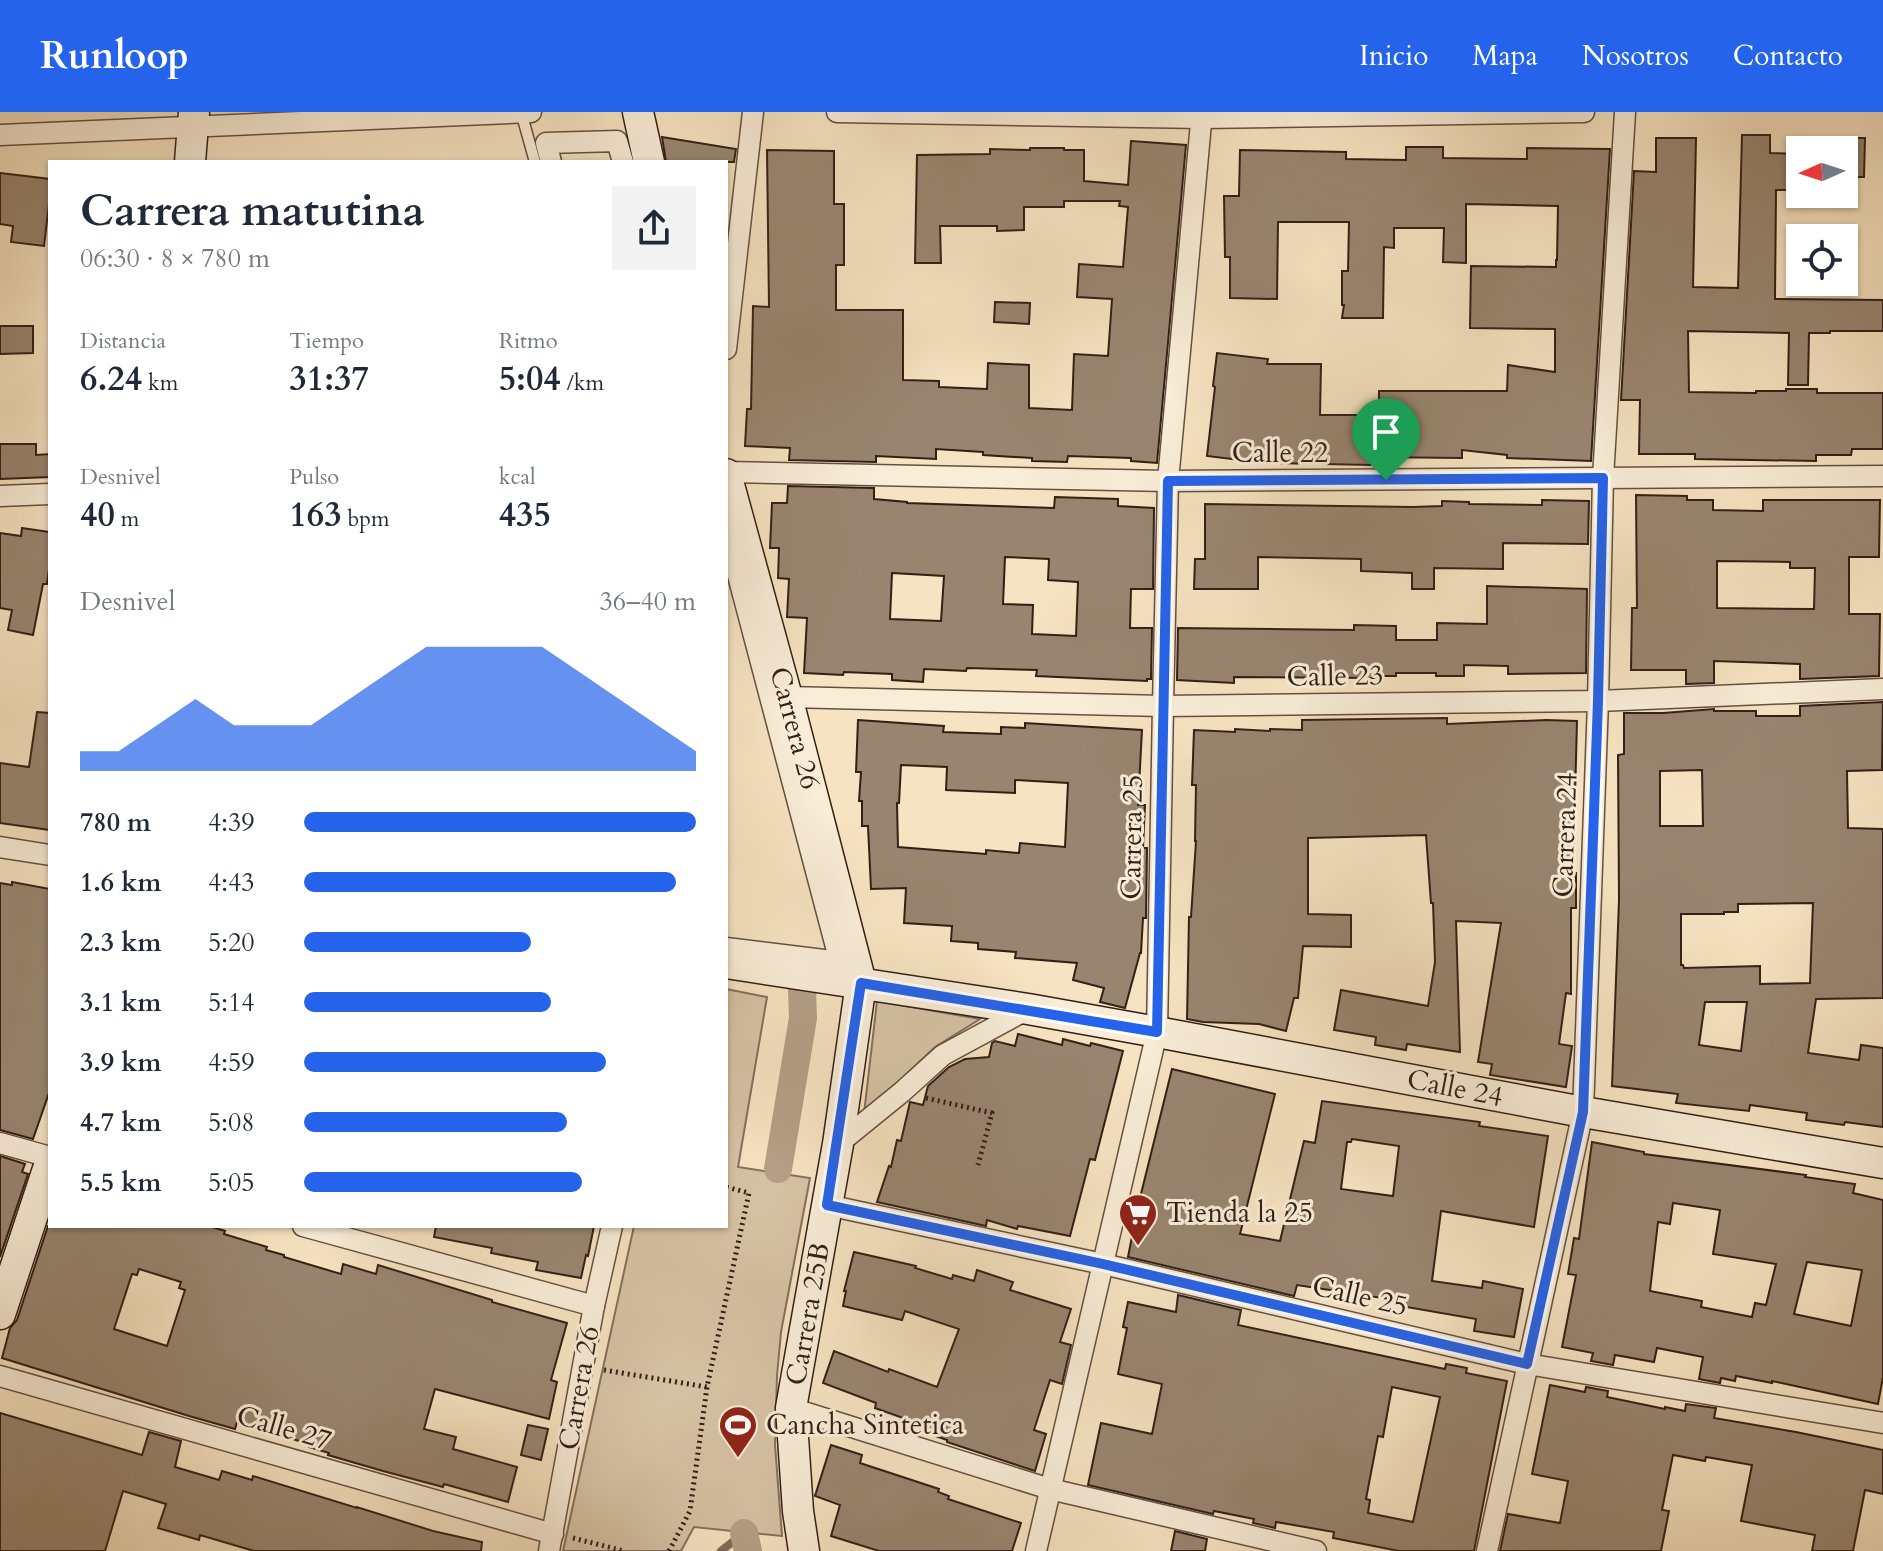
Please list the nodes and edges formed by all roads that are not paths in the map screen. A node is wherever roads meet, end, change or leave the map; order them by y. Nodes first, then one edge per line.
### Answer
1 (521, 112) edge
2 (531, 112) edge
3 (638, 112) edge
4 (753, 112) edge
5 (837, 112) edge
6 (1584, 112) edge
7 (1625, 112) edge
8 (1202, 115) edge
9 (193, 119) edge
10 (0, 135) edge
11 (190, 160) edge
12 (534, 160) edge
13 (550, 160) edge
14 (622, 160) edge
15 (649, 160) edge
16 (732, 257) edge
17 (728, 318) edge
18 (728, 473) edge
19 (1883, 476) edge
20 (1603, 478) junction
21 (728, 480) edge
22 (1168, 481) junction
23 (48, 494) edge
24 (0, 496) edge
25 (728, 538) edge
26 (1883, 689) edge
27 (787, 697) junction
28 (1598, 701) junction
29 (1163, 706) junction
30 (0, 847) edge
31 (48, 855) edge
32 (728, 948) edge
33 (728, 963) edge
34 (849, 981) junction
35 (1028, 1009) junction
36 (1157, 1032) junction
37 (1583, 1112) junction
38 (0, 1143) edge
39 (838, 1144) junction
40 (48, 1159) edge
41 (1883, 1163) edge
42 (48, 1166) edge
43 (827, 1205) junction
44 (310, 1228) edge
45 (612, 1228) edge
46 (1103, 1264) junction
47 (594, 1306) junction
48 (0, 1314) edge
49 (1527, 1364) junction
50 (0, 1376) edge
51 (791, 1408) junction
52 (1883, 1423) edge
53 (1050, 1489) junction
54 (551, 1542) edge
55 (804, 1551) edge
56 (1036, 1551) edge
57 (1316, 1551) edge
58 (1487, 1551) edge

1 - 2 street
1 - 9 street
1 - 12 lane
3 - 15 street
4 - 16 street
5 - 8 street
6 - 8 street
7 - 20 street, Carrera 24
8 - 22 street, Carrera 25
9 - 10 street
9 - 11 street
13 - 14 street
16 - 17 street
18 - 22 street, Calle 22
19 - 20 street, Calle 22
20 - 22 street, Calle 22
20 - 28 street, Carrera 24
21 - 27 street, Carrera 26
22 - 29 street, Carrera 25
23 - 24 street
25 - 32 street
26 - 28 street, Calle 23
27 - 29 street, Calle 23
27 - 34 street, Carrera 26
28 - 29 street, Calle 23
28 - 37 street, Carrera 24
29 - 36 street, Carrera 25
30 - 31 street
33 - 34 street, Calle 24
34 - 35 street, Calle 24
34 - 39 street, Carrera 25B
35 - 36 street, Calle 24
35 - 39 street
36 - 37 street, Calle 24
36 - 46 street, Carrera 25
37 - 41 street, Calle 24
37 - 49 street, Carrera 24
38 - 40 street
39 - 43 street, Carrera 25B
42 - 48 street
43 - 46 street, Calle 25
43 - 51 street, Carrera 25B
44 - 47 street
45 - 47 street, Carrera 26
46 - 49 street, Calle 25
46 - 53 street, Carrera 25
47 - 54 street, Carrera 26
49 - 52 street, Calle 25
49 - 58 street, Carrera 24
50 - 54 street, Calle 27
51 - 53 street
51 - 55 street, Carrera 25B
53 - 56 street, Carrera 25
53 - 57 street

